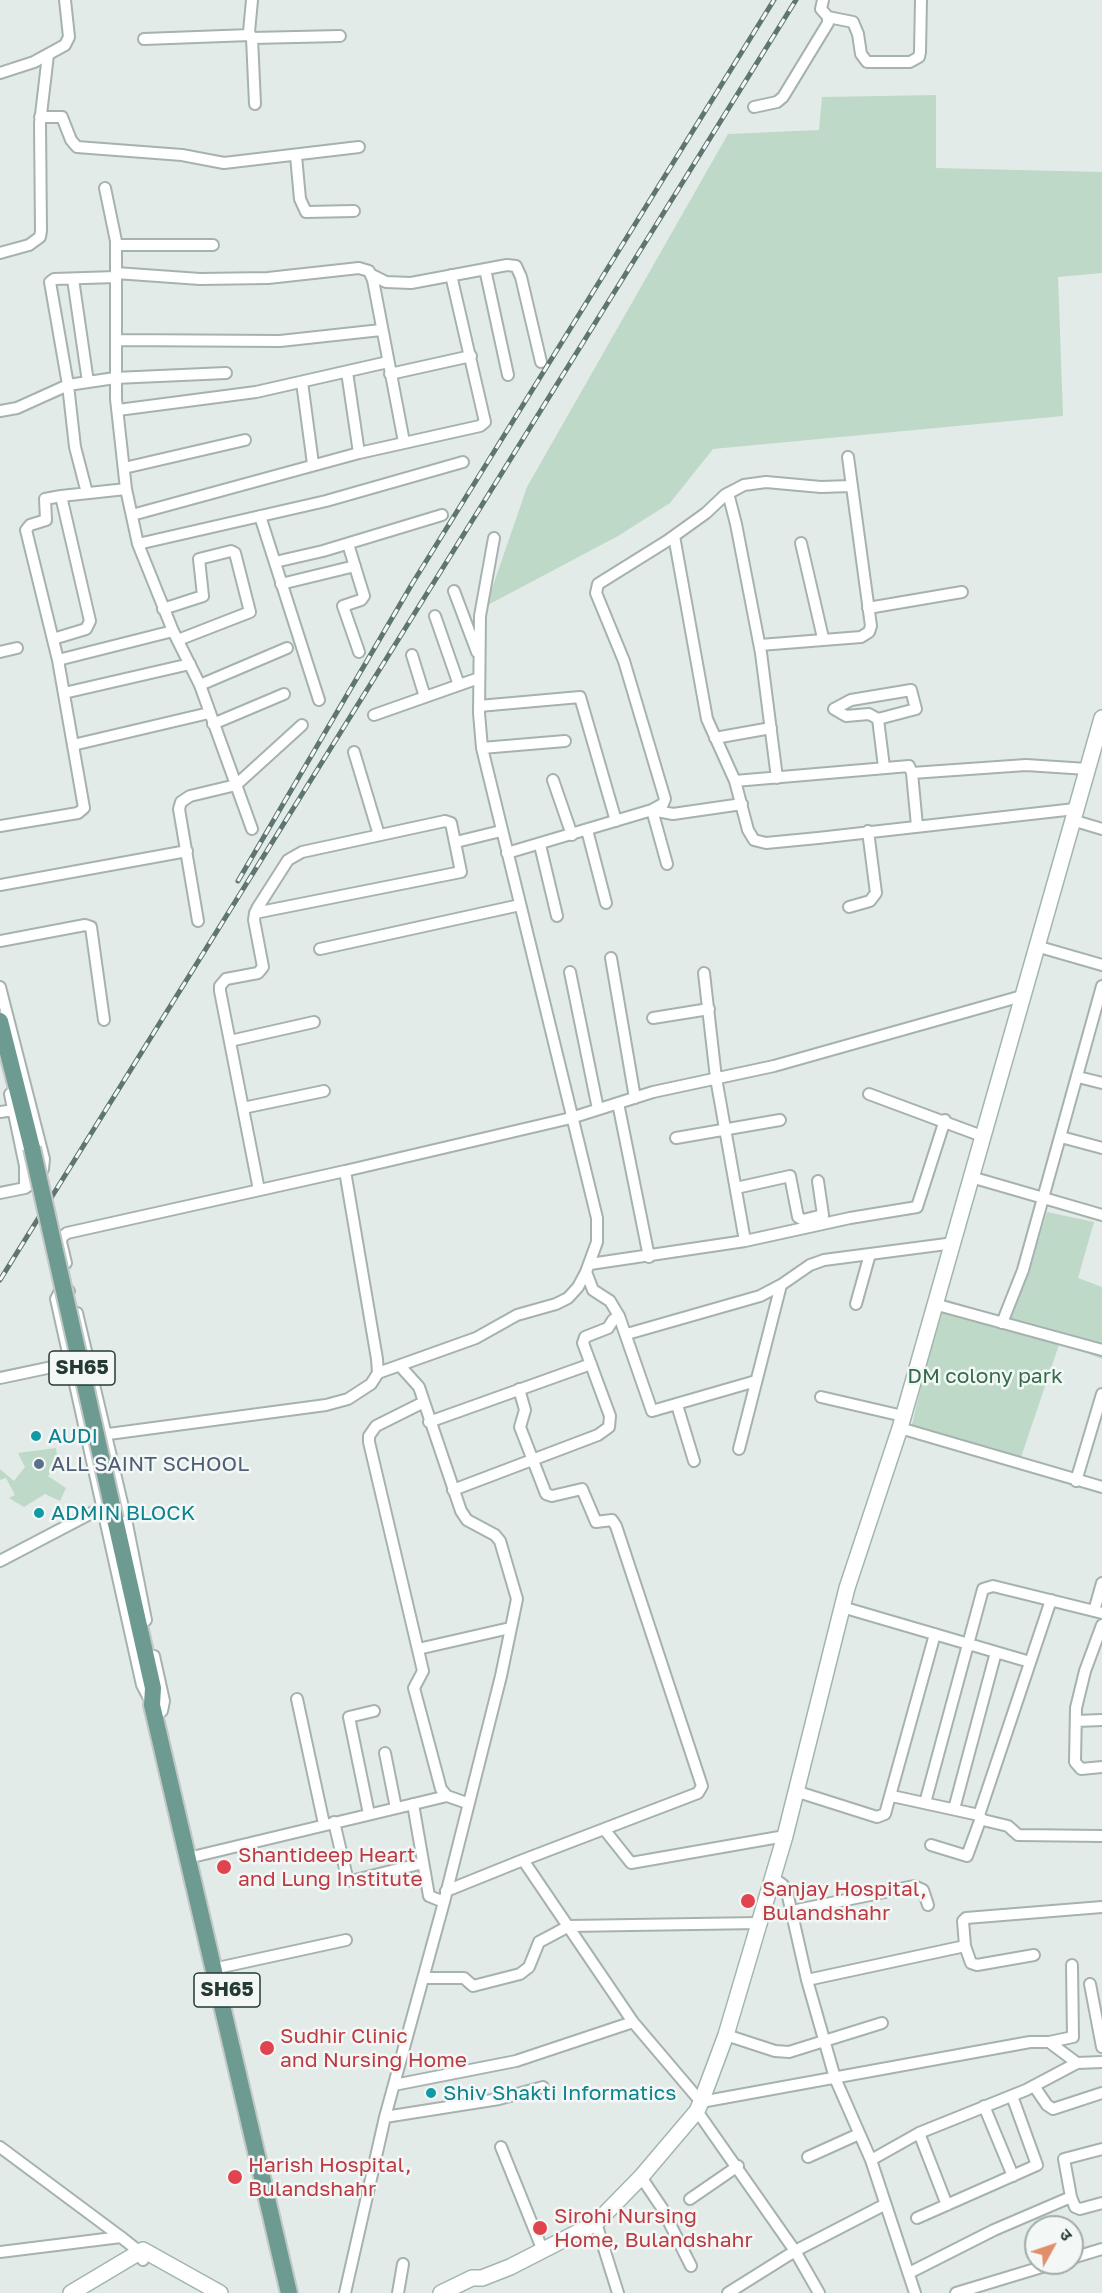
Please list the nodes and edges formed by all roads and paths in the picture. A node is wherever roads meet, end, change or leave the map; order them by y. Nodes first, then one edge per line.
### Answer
1 (65, 0) edge
2 (252, 0) edge
3 (823, 0) edge
4 (921, 0) edge
5 (828, 17) junction
6 (251, 36) junction
7 (340, 36) dead end
8 (144, 39) dead end
9 (48, 55) junction
10 (0, 73) edge
11 (255, 104) dead end
12 (754, 107) dead end
13 (40, 117) junction
14 (359, 147) dead end
15 (296, 156) junction
16 (105, 188) dead end
17 (354, 211) dead end
18 (213, 244) dead end
19 (116, 245) junction
20 (0, 253) edge
21 (485, 269) junction
22 (116, 275) junction
23 (372, 275) junction
24 (451, 275) junction
25 (73, 279) junction
26 (381, 330) junction
27 (116, 340) junction
28 (471, 356) junction
29 (388, 362) junction
30 (541, 362) dead end
31 (347, 372) junction
32 (226, 373) dead end
33 (390, 374) junction
34 (508, 375) dead end
35 (115, 378) junction
36 (88, 382) junction
37 (302, 382) junction
38 (68, 385) junction
39 (118, 410) junction
40 (0, 411) edge
41 (245, 440) dead end
42 (404, 442) junction
43 (359, 453) junction
44 (848, 458) dead end
45 (463, 462) dead end
46 (313, 464) junction
47 (124, 468) junction
48 (851, 486) junction
49 (126, 489) junction
50 (87, 493) junction
51 (728, 493) junction
52 (61, 496) junction
53 (132, 515) junction
54 (260, 516) junction
55 (442, 516) dead end
56 (674, 536) junction
57 (494, 538) dead end
58 (801, 543) dead end
59 (138, 544) junction
60 (348, 544) junction
61 (274, 562) junction
62 (355, 566) junction
63 (281, 584) junction
64 (454, 591) dead end
65 (962, 592) dead end
66 (868, 608) junction
67 (163, 609) junction
68 (435, 616) dead end
69 (175, 636) junction
70 (823, 638) junction
71 (53, 639) junction
72 (760, 645) junction
73 (17, 648) dead end
74 (286, 648) dead end
75 (0, 652) edge
76 (359, 652) dead end
77 (412, 655) dead end
78 (479, 657) junction
79 (58, 660) junction
80 (190, 664) junction
81 (479, 678) junction
82 (200, 685) junction
83 (459, 685) junction
84 (64, 693) junction
85 (284, 694) dead end
86 (425, 697) junction
87 (319, 700) dead end
88 (479, 706) junction
89 (209, 713) junction
90 (374, 715) dead end
91 (1102, 717) edge
92 (878, 719) junction
93 (213, 724) junction
94 (302, 725) dead end
95 (771, 728) junction
96 (715, 738) junction
97 (565, 741) dead end
98 (73, 745) junction
99 (482, 748) junction
100 (354, 752) dead end
101 (884, 767) junction
102 (1087, 769) junction
103 (912, 773) junction
104 (777, 778) junction
105 (553, 780) dead end
106 (735, 781) junction
107 (236, 785) junction
108 (742, 804) junction
109 (652, 810) junction
110 (1073, 815) junction
111 (616, 821) junction
112 (0, 826) edge
113 (917, 826) junction
114 (252, 829) dead end
115 (1102, 829) edge
116 (587, 830) junction
117 (501, 831) junction
118 (868, 831) junction
119 (379, 835) junction
120 (572, 835) junction
121 (456, 842) junction
122 (540, 845) junction
123 (187, 851) junction
124 (507, 853) junction
125 (667, 864) dead end
126 (0, 885) edge
127 (606, 903) dead end
128 (520, 905) junction
129 (849, 907) dead end
130 (255, 913) junction
131 (557, 916) dead end
132 (198, 921) dead end
133 (0, 941) edge
134 (1036, 946) junction
135 (320, 949) dead end
136 (611, 958) dead end
137 (1102, 965) edge
138 (570, 972) dead end
139 (704, 973) dead end
140 (1102, 986) edge
141 (0, 987) edge
142 (1022, 996) junction
143 (709, 1009) junction
144 (653, 1018) dead end
145 (105, 1020) dead end
146 (0, 1021) edge
147 (314, 1022) dead end
148 (230, 1041) junction
149 (0, 1053) edge
150 (1078, 1077) junction
151 (717, 1078) junction
152 (1102, 1083) edge
153 (324, 1092) dead end
154 (869, 1094) dead end
155 (635, 1098) junction
156 (618, 1103) junction
157 (243, 1108) junction
158 (14, 1110) junction
159 (598, 1110) junction
160 (0, 1112) edge
161 (571, 1118) junction
162 (780, 1120) dead end
163 (945, 1120) junction
164 (726, 1130) junction
165 (982, 1136) junction
166 (1061, 1137) junction
167 (676, 1138) dead end
168 (1102, 1148) edge
169 (345, 1171) junction
170 (971, 1177) junction
171 (818, 1181) dead end
172 (25, 1188) junction
173 (736, 1188) junction
174 (259, 1190) junction
175 (0, 1193) edge
176 (1044, 1198) junction
177 (1102, 1215) edge
178 (746, 1240) junction
179 (954, 1244) junction
180 (870, 1254) junction
181 (649, 1257) junction
182 (588, 1268) junction
183 (781, 1285) junction
184 (72, 1294) junction
185 (856, 1304) dead end
186 (934, 1304) junction
187 (619, 1316) junction
188 (1002, 1323) junction
189 (627, 1334) junction
190 (1102, 1350) edge
191 (70, 1363) junction
192 (591, 1364) junction
193 (401, 1367) junction
194 (378, 1373) junction
195 (0, 1377) edge
196 (756, 1382) junction
197 (519, 1389) junction
198 (821, 1398) dead end
199 (1101, 1400) edge
200 (424, 1402) junction
201 (677, 1405) junction
202 (429, 1422) junction
203 (901, 1422) junction
204 (107, 1435) junction
205 (86, 1437) junction
206 (739, 1449) dead end
207 (533, 1460) junction
208 (694, 1461) dead end
209 (1076, 1481) junction
210 (1102, 1487) edge
211 (453, 1490) junction
212 (109, 1513) junction
213 (0, 1561) edge
214 (1102, 1583) edge
215 (1051, 1600) junction
216 (842, 1607) junction
217 (1098, 1612) edge
218 (1102, 1625) edge
219 (510, 1628) junction
220 (934, 1634) junction
221 (970, 1644) junction
222 (418, 1649) junction
223 (996, 1652) junction
224 (1030, 1662) junction
225 (297, 1699) dead end
226 (156, 1701) junction
227 (374, 1711) dead end
228 (1102, 1720) edge
229 (1076, 1721) junction
230 (386, 1753) dead end
231 (1102, 1767) edge
232 (795, 1791) junction
233 (447, 1796) junction
234 (892, 1796) junction
235 (467, 1803) junction
236 (925, 1803) junction
237 (413, 1804) junction
238 (396, 1808) junction
239 (954, 1809) junction
240 (369, 1814) junction
241 (980, 1816) junction
242 (329, 1823) junction
243 (604, 1829) junction
244 (785, 1836) junction
245 (1102, 1836) edge
246 (931, 1845) dead end
247 (193, 1857) junction
248 (523, 1860) junction
249 (423, 1863) junction
250 (772, 1877) junction
251 (445, 1897) junction
252 (928, 1905) dead end
253 (1102, 1907) edge
254 (792, 1911) junction
255 (759, 1923) junction
256 (569, 1926) junction
257 (346, 1940) dead end
258 (965, 1946) junction
259 (1034, 1955) dead end
260 (1072, 1965) dead end
261 (222, 1967) junction
262 (423, 1978) junction
263 (807, 1980) junction
264 (1090, 1984) dead end
265 (633, 2022) junction
266 (882, 2023) dead end
267 (726, 2035) junction
268 (825, 2042) junction
269 (1050, 2043) junction
270 (1102, 2048) edge
271 (1102, 2062) edge
272 (1077, 2063) junction
273 (835, 2078) junction
274 (394, 2085) junction
275 (1034, 2086) junction
276 (543, 2087) dead end
277 (1102, 2093) edge
278 (1012, 2096) junction
279 (699, 2106) junction
280 (984, 2106) junction
281 (386, 2117) junction
282 (919, 2133) junction
283 (859, 2134) junction
284 (0, 2147) edge
285 (501, 2147) dead end
286 (1102, 2149) edge
287 (808, 2157) dead end
288 (871, 2160) junction
289 (738, 2166) junction
290 (1013, 2176) junction
291 (641, 2177) junction
292 (1071, 2197) junction
293 (690, 2199) dead end
294 (1102, 2203) edge
295 (885, 2205) junction
296 (947, 2205) junction
297 (917, 2218) dead end
298 (597, 2223) junction
299 (121, 2237) junction
300 (1102, 2249) edge
301 (543, 2251) junction
302 (795, 2251) junction
303 (0, 2252) edge
304 (1084, 2254) edge
305 (141, 2256) junction
306 (403, 2264) dead end
307 (691, 2266) dead end
308 (1024, 2272) edge
309 (909, 2273) junction
310 (482, 2278) junction
311 (71, 2293) edge
312 (87, 2293) edge
313 (205, 2293) edge
314 (220, 2293) edge
315 (288, 2293) edge
316 (298, 2293) edge
317 (345, 2293) edge
318 (398, 2293) edge
319 (441, 2293) edge
320 (460, 2293) edge
321 (618, 2293) edge
322 (728, 2293) edge
323 (819, 2293) edge
324 (915, 2293) edge
325 (956, 2293) edge

1 - 9 street
2 - 6 street
3 - 5 street
4 - 5 street
5 - 12 street
6 - 7 street
6 - 8 street
6 - 11 street
9 - 10 street
9 - 13 street
13 - 15 street
13 - 20 street
14 - 15 street
15 - 17 street
16 - 19 street
18 - 19 street
19 - 22 street
21 - 24 street
21 - 30 street
21 - 34 street
22 - 23 street
22 - 25 street
22 - 27 street
23 - 24 street
23 - 26 street
24 - 28 street
25 - 36 street
25 - 38 street
26 - 27 street
26 - 29 street
27 - 35 street
28 - 33 street
28 - 42 street
29 - 31 street
29 - 33 street
31 - 37 street
31 - 43 street
32 - 35 street
33 - 42 street
35 - 36 street
35 - 39 street
36 - 38 street
37 - 39 street
37 - 46 street
38 - 40 street
38 - 50 street
39 - 47 street
41 - 47 street
42 - 43 street
43 - 46 street
44 - 48 street
45 - 54 street
46 - 53 street
47 - 49 street
48 - 51 street
48 - 66 street
49 - 50 street
49 - 53 street
50 - 52 street
51 - 56 street
51 - 72 street
52 - 71 street
52 - 71 street
53 - 59 street
54 - 59 street
54 - 61 street
55 - 60 street
56 - 96 street
56 - 109 street
57 - 78 street
58 - 70 street
59 - 67 street
60 - 61 street
60 - 62 street
61 - 63 street
62 - 63 street
62 - 76 street
63 - 87 street
64 - 78 street
65 - 66 street
66 - 70 street
67 - 69 street
67 - 69 street
68 - 83 street
69 - 79 street
69 - 80 street
70 - 72 street
71 - 79 street
72 - 95 street
73 - 75 street
74 - 82 street
77 - 86 street
78 - 81 street
79 - 84 street
80 - 82 street
80 - 84 street
81 - 83 street
81 - 88 street
82 - 89 street
83 - 86 street
84 - 98 street
85 - 93 street
86 - 90 street
88 - 99 street
88 - 111 street
89 - 93 street
89 - 98 street
91 - 102 street
92 - 92 street
92 - 101 street
93 - 107 street
94 - 107 street
95 - 96 street
95 - 104 street
96 - 106 street
97 - 99 street
98 - 112 street
99 - 117 street
100 - 119 street
101 - 103 street
101 - 104 street
102 - 103 street
102 - 110 street
103 - 113 street
104 - 106 street
105 - 120 street
106 - 108 street
107 - 114 street
107 - 123 street
108 - 109 street
108 - 118 street
109 - 111 street
109 - 125 street
110 - 113 street
110 - 115 street
110 - 134 street
111 - 116 street
113 - 118 street
116 - 120 street
116 - 127 street
117 - 121 street
117 - 124 street
118 - 129 street
119 - 121 street
119 - 130 street
120 - 122 street
121 - 130 street
122 - 124 street
122 - 131 street
123 - 126 street
123 - 132 street
124 - 128 street
128 - 135 street
128 - 161 street
130 - 148 street
133 - 145 street
134 - 137 street
134 - 142 street
136 - 155 street
138 - 159 street
139 - 143 street
140 - 150 street
141 - 172 street
142 - 151 street
142 - 165 street
143 - 144 street
143 - 151 street
146 - 212 main road, SH65, bridge
147 - 148 street
148 - 157 street
149 - 158 street
150 - 152 street
150 - 166 street
151 - 155 street
151 - 164 street
153 - 157 street
154 - 163 street
155 - 156 street
156 - 159 street
156 - 181 street
157 - 174 street
158 - 160 street
158 - 172 street
159 - 161 street
161 - 169 street
161 - 182 street
162 - 164 street
163 - 165 street
163 - 178 street
164 - 167 street
164 - 173 street
165 - 170 street
166 - 168 street
166 - 176 street
169 - 174 street
169 - 194 street
170 - 176 street
170 - 179 street
171 - 173 street
172 - 175 street
173 - 178 street
174 - 184 street
176 - 177 street
176 - 188 street
178 - 181 street
179 - 180 street
179 - 186 street
180 - 183 street
180 - 185 street
181 - 182 street
182 - 187 street
182 - 193 street
183 - 189 street
183 - 196 street
184 - 191 street
184 - 204 street
186 - 188 street
186 - 203 street
187 - 189 street
187 - 192 street
188 - 190 street
189 - 201 street
191 - 195 street
191 - 205 street
192 - 197 street
192 - 207 street
193 - 194 street
193 - 200 street
194 - 204 street
196 - 201 street
196 - 206 street
197 - 202 street
197 - 207 street
198 - 203 street
199 - 209 street
200 - 202 street
200 - 222 street
201 - 208 street
202 - 211 street
203 - 209 street
203 - 216 street
204 - 205 street
204 - 226 street
205 - 212 street
207 - 211 street
207 - 243 street
209 - 210 street
211 - 219 street
212 - 213 street
212 - 226 main road, SH65
214 - 217 street
215 - 217 street
215 - 221 street
215 - 224 street
216 - 220 street
216 - 232 street
218 - 229 street
219 - 222 street
219 - 235 street
220 - 221 street
220 - 234 street
221 - 223 street
221 - 236 street
222 - 233 street
223 - 224 street
223 - 239 street
224 - 241 street
225 - 242 street
226 - 247 main road, SH65
227 - 240 street
228 - 229 street
229 - 231 street
230 - 238 street
232 - 234 street
232 - 244 street
233 - 235 street
233 - 237 street
234 - 236 street
235 - 251 street
236 - 239 street
237 - 238 street
237 - 249 street
238 - 240 street
239 - 241 street
240 - 242 street
241 - 245 street
241 - 246 street
242 - 247 street
242 - 249 street
243 - 244 street
243 - 248 street
244 - 250 street
247 - 261 main road, SH65
247 - 315 main road, SH65
248 - 251 street
248 - 256 street
249 - 251 street
250 - 254 street
250 - 255 street
251 - 262 street
252 - 254 street
253 - 258 street
254 - 263 street
255 - 256 street
255 - 267 street
256 - 262 street
256 - 265 street
257 - 261 street
258 - 259 street
258 - 263 street
260 - 269 street
261 - 316 main road, SH65
262 - 274 street
263 - 268 street
264 - 270 street
265 - 274 street
265 - 279 street
266 - 268 street
267 - 268 street
267 - 279 street
268 - 273 street
269 - 272 street
269 - 273 street
271 - 272 street
272 - 275 street
273 - 279 street
273 - 283 street
274 - 281 street
275 - 277 street
275 - 278 street
276 - 281 street
278 - 280 street
278 - 290 street
279 - 289 street
279 - 291 street
280 - 282 street
280 - 290 street
281 - 317 street
282 - 288 street
282 - 296 street
283 - 287 street
283 - 288 street
284 - 299 street
285 - 301 street
286 - 292 street
288 - 295 street
289 - 293 street
289 - 302 street
290 - 296 street
291 - 298 street
291 - 307 street
292 - 294 street
292 - 309 street
295 - 302 street
295 - 309 street
296 - 297 street
298 - 301 street
298 - 321 street
299 - 303 street
299 - 305 street
300 - 304 street
301 - 310 street
302 - 322 street
302 - 323 street
305 - 311 street
305 - 312 street
305 - 313 street
305 - 314 street
306 - 318 street
308 - 325 street
309 - 324 street
310 - 319 street
310 - 320 street

